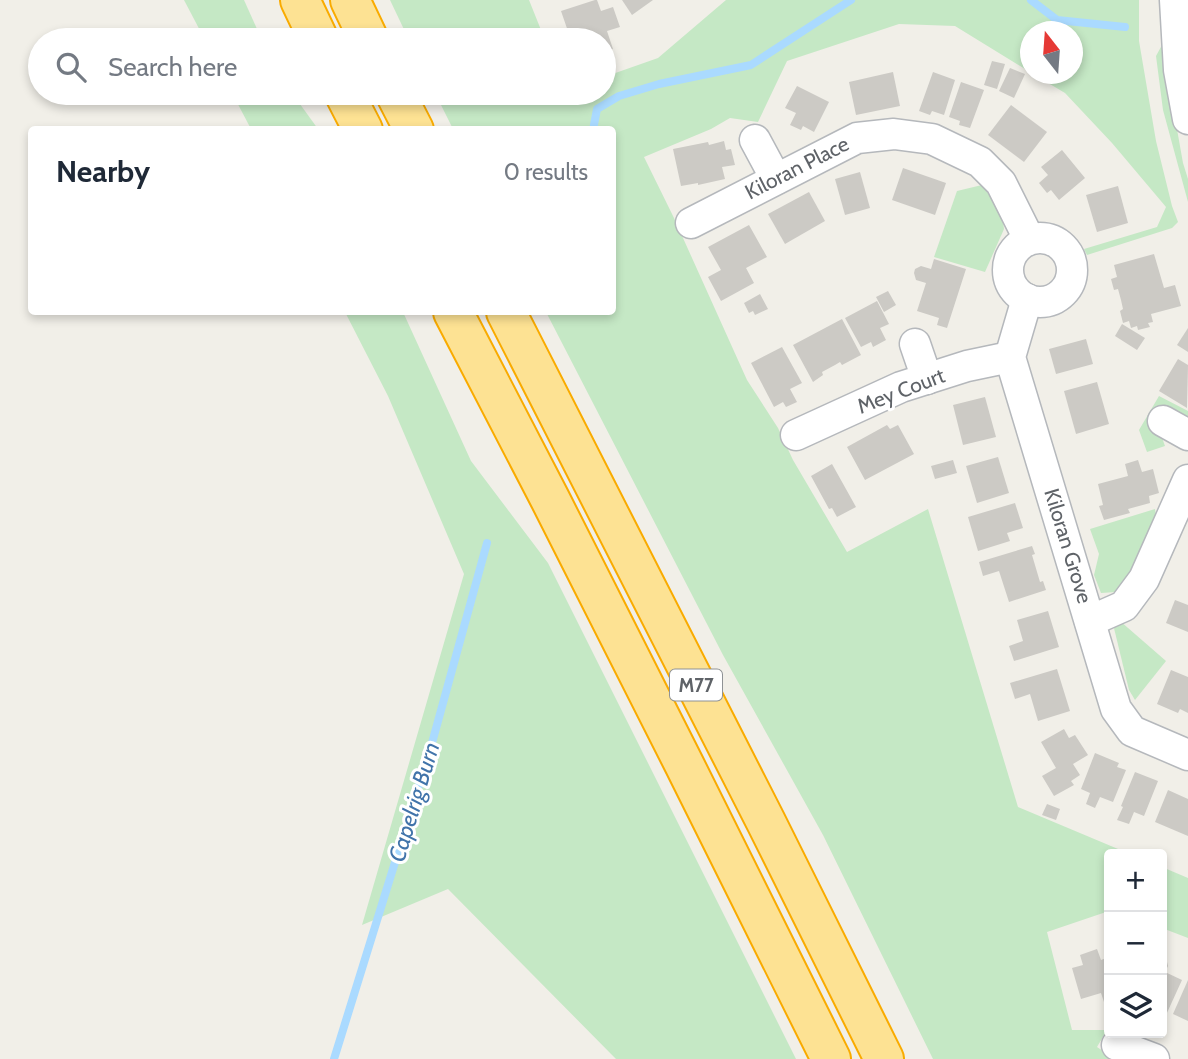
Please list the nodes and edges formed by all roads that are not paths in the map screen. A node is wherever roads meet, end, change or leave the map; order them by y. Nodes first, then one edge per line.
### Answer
1 (300, 0) edge
2 (350, 0) edge
3 (1175, 0) edge
4 (313, 28) edge
5 (363, 28) edge
6 (1184, 70) edge
7 (350, 105) edge
8 (402, 105) edge
9 (1188, 118) edge
10 (361, 126) edge
11 (412, 126) edge
12 (755, 140) dead end
13 (776, 179) junction
14 (691, 223) dead end
15 (1029, 239) junction
16 (1027, 299) junction
17 (455, 315) edge
18 (508, 315) edge
19 (915, 344) dead end
20 (1010, 357) junction
21 (927, 379) junction
22 (796, 435) dead end
23 (1188, 480) edge
24 (1090, 621) junction
25 (1188, 755) edge
26 (1117, 1045) dead end
27 (1149, 1058) edge
28 (831, 1059) edge
29 (884, 1059) edge

1 - 4 highway
2 - 5 highway
3 - 6 street
6 - 9 street
7 - 10 highway
8 - 11 highway
12 - 13 street
13 - 14 street, Kiloran Place
13 - 15 street, Kiloran Place
15 - 16 street
15 - 16 street
16 - 20 street
17 - 28 highway, M77
18 - 29 highway, M77
19 - 21 street
20 - 21 street, Mey Court
20 - 24 street, Kiloran Grove
21 - 22 street, Mey Court
23 - 24 street
24 - 25 street, Kiloran Grove
26 - 27 street

